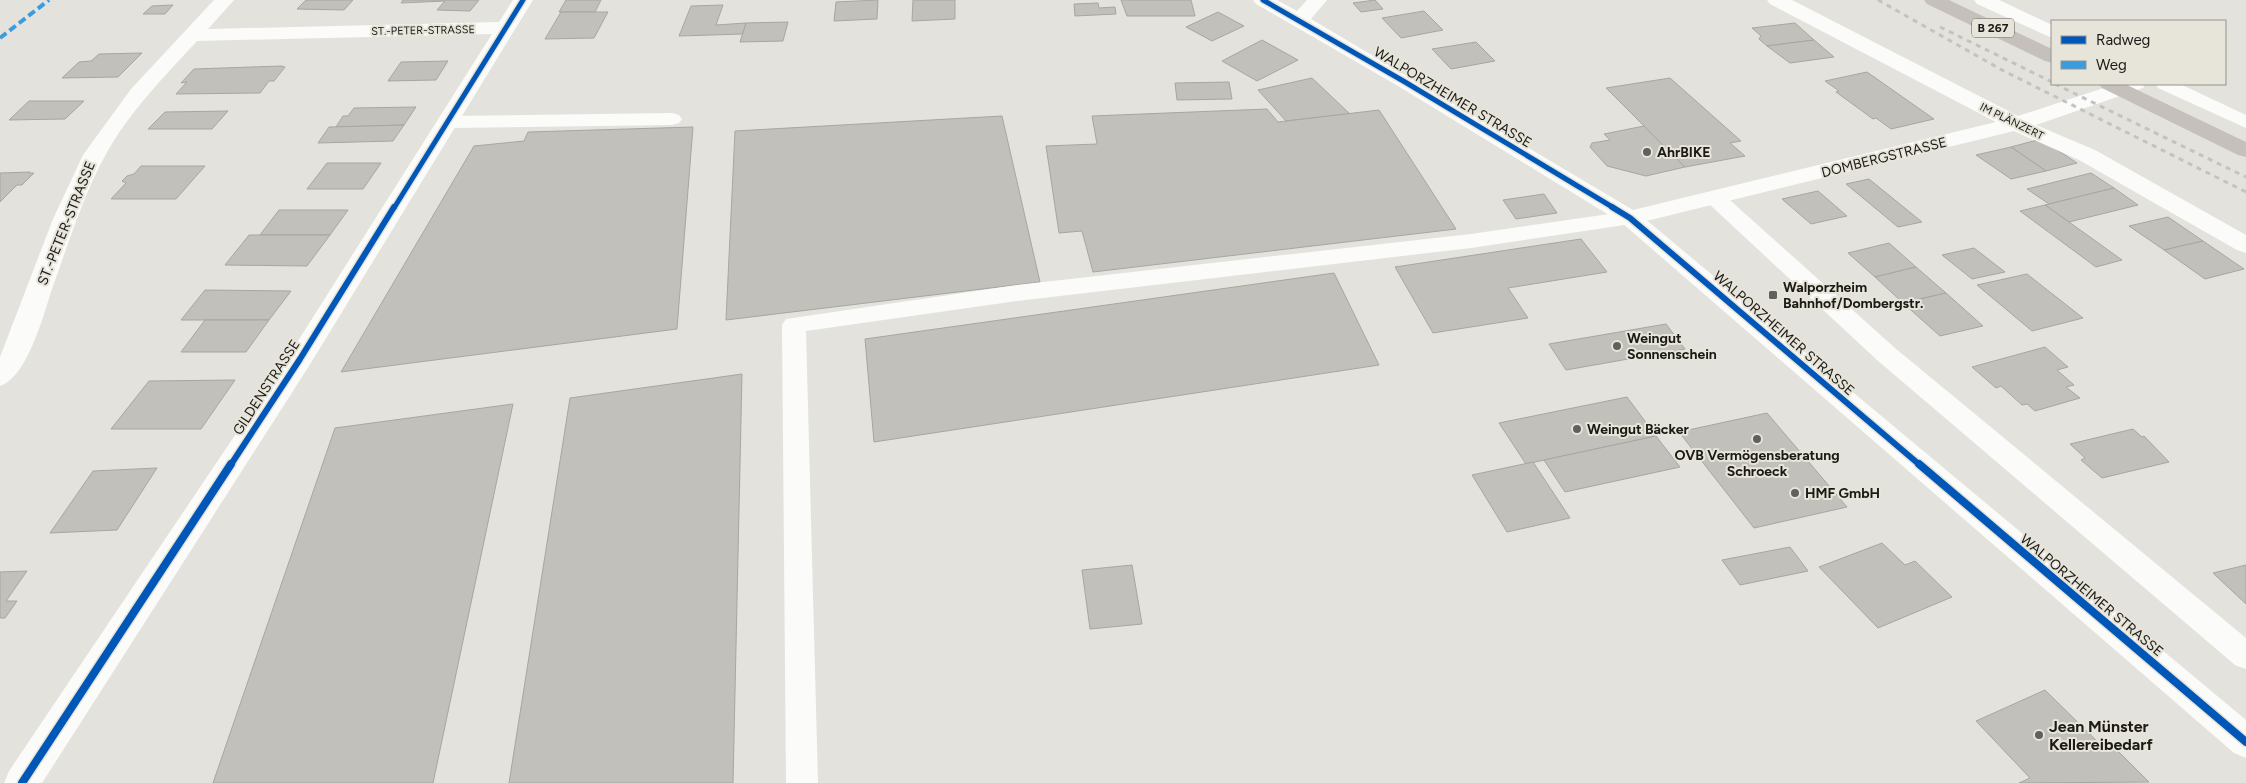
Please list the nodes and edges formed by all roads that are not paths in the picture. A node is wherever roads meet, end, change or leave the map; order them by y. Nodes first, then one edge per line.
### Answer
1 (224, 0) edge
2 (523, 0) edge
3 (1263, 0) edge
4 (1317, 0) edge
5 (1777, 0) edge
6 (1934, 0) edge
7 (1984, 0) edge
8 (1299, 21) junction
9 (505, 28) junction
10 (2051, 32) edge
11 (191, 34) junction
12 (2051, 57) edge
13 (2111, 85) edge
14 (2133, 85) edge
15 (2167, 85) edge
16 (672, 119) dead end
17 (448, 122) junction
18 (2246, 122) edge
19 (2016, 124) junction
20 (2246, 150) edge
21 (1715, 198) junction
22 (1630, 218) junction
23 (2246, 245) edge
24 (0, 376) edge
25 (2246, 656) edge
26 (2246, 742) edge
27 (22, 783) edge
28 (802, 783) edge

1 - 11 street, ST.-PETER-STRASSE
2 - 9 street, GILDENSTRASSE
3 - 8 street, WALPORZHEIMER STRASSE
4 - 8 street
5 - 19 street, IM PLÄNZERT
6 - 12 main road, B 267
7 - 10 street
8 - 22 street, WALPORZHEIMER STRASSE
9 - 11 street, ST.-PETER-STRASSE
9 - 17 street, GILDENSTRASSE
11 - 24 street, ST.-PETER-STRASSE
13 - 20 main road
14 - 19 street, DOMBERGSTRASSE
15 - 18 lane
16 - 17 lane
17 - 27 street, GILDENSTRASSE
19 - 21 street, DOMBERGSTRASSE
19 - 23 street, IM PLÄNZERT
21 - 22 street, DOMBERGSTRASSE
21 - 25 lane
22 - 26 street, WALPORZHEIMER STRASSE
22 - 28 lane

